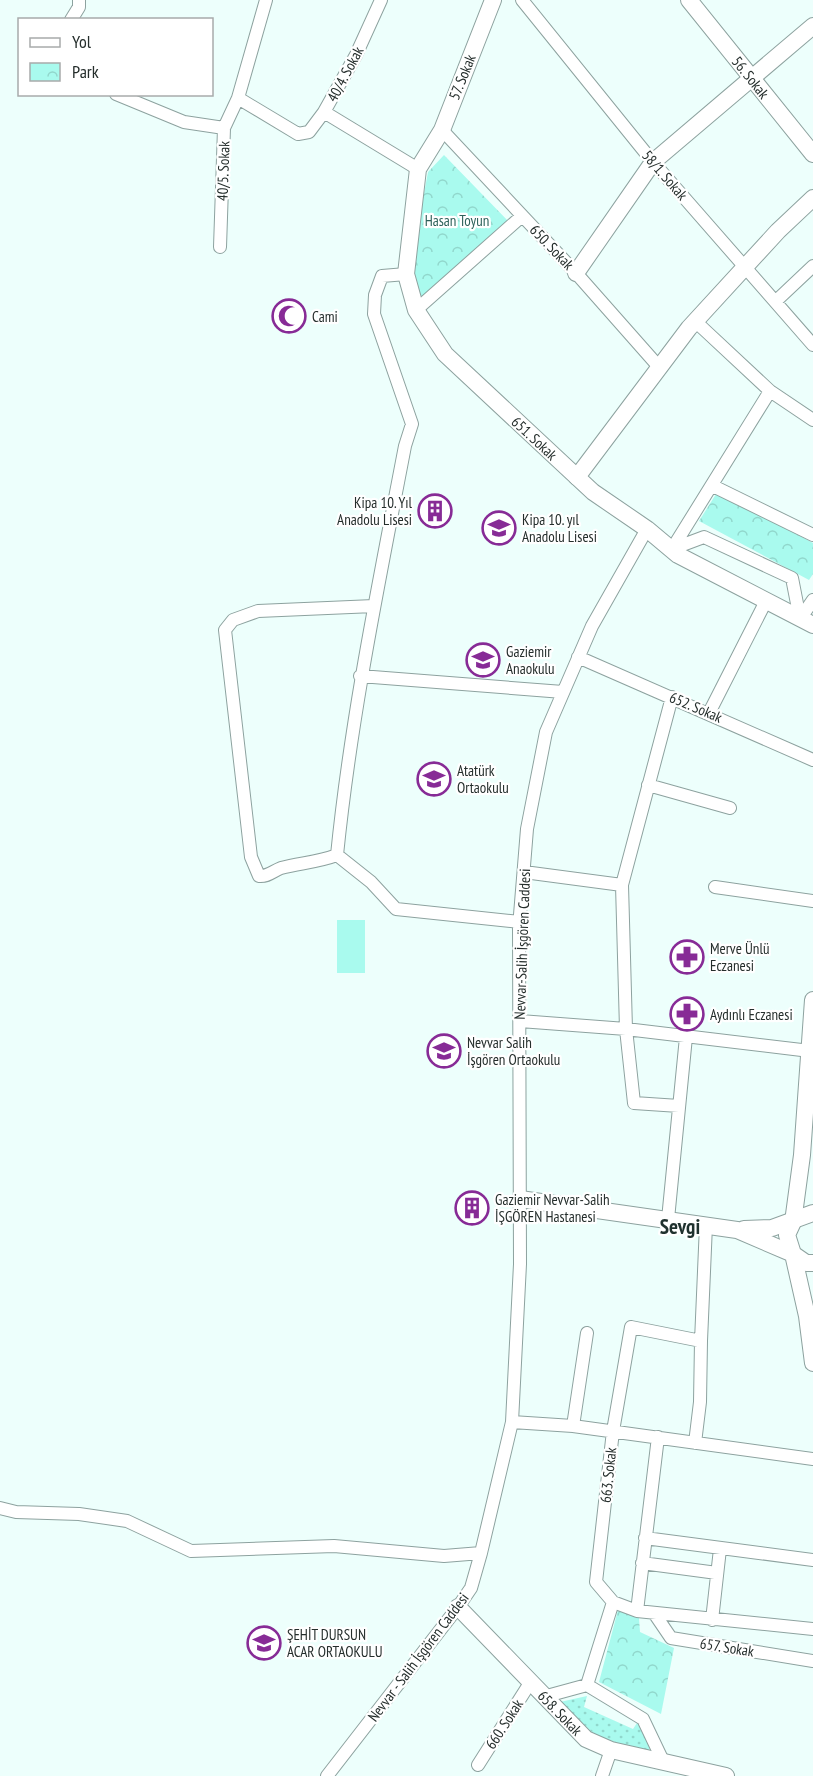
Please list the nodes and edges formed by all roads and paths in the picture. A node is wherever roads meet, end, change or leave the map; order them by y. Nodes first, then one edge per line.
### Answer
1 (79, 0) edge
2 (266, 0) edge
3 (381, 0) edge
4 (493, 0) edge
5 (522, 0) edge
6 (689, 0) edge
7 (72, 18) edge
8 (813, 26) edge
9 (753, 79) junction
10 (121, 96) edge
11 (238, 98) junction
12 (324, 112) junction
13 (224, 128) junction
14 (442, 129) junction
15 (428, 153) joint
16 (813, 154) edge
17 (653, 162) junction
18 (418, 169) junction
19 (813, 198) edge
20 (522, 216) junction
21 (220, 247) dead end
22 (746, 266) junction
23 (813, 266) edge
24 (576, 273) junction
25 (406, 274) junction
26 (776, 301) junction
27 (416, 310) junction
28 (695, 321) junction
29 (813, 345) edge
30 (659, 368) junction
31 (770, 391) junction
32 (813, 420) edge
33 (577, 477) junction
34 (713, 486) junction
35 (647, 528) junction
36 (813, 535) edge
37 (672, 549) junction
38 (813, 600) edge
39 (766, 601) junction
40 (374, 606) junction
41 (807, 622) edge
42 (578, 657) junction
43 (360, 676) junction
44 (563, 692) junction
45 (672, 697) junction
46 (709, 713) junction
47 (813, 760) edge
48 (648, 785) junction
49 (730, 808) dead end
50 (337, 855) junction
51 (524, 872) junction
52 (622, 885) junction
53 (715, 887) dead end
54 (813, 901) edge
55 (520, 922) junction
56 (813, 1000) edge
57 (520, 1021) junction
58 (626, 1029) junction
59 (686, 1037) junction
60 (810, 1051) junction
61 (679, 1106) junction
62 (520, 1199) junction
63 (813, 1213) edge
64 (668, 1219) junction
65 (793, 1222) junction
66 (706, 1225) junction
67 (737, 1230) junction
68 (793, 1254) junction
69 (813, 1263) edge
70 (586, 1333) dead end
71 (701, 1341) junction
72 (813, 1363) edge
73 (512, 1422) junction
74 (573, 1426) junction
75 (613, 1431) junction
76 (658, 1437) junction
77 (695, 1443) junction
78 (813, 1459) edge
79 (0, 1508) edge
80 (645, 1538) junction
81 (720, 1549) junction
82 (481, 1553) junction
83 (813, 1560) edge
84 (642, 1563) junction
85 (717, 1574) junction
86 (613, 1602) junction
87 (458, 1607) junction
88 (637, 1611) junction
89 (654, 1612) junction
90 (712, 1620) junction
91 (813, 1629) edge
92 (813, 1661) edge
93 (530, 1683) junction
94 (587, 1685) junction
95 (543, 1697) junction
96 (611, 1750) junction
97 (663, 1761) junction
98 (478, 1765) dead end
99 (327, 1776) edge
100 (602, 1776) edge
101 (726, 1776) edge

1 - 7 street
2 - 11 street, 40/5. Sokak
3 - 12 street, 40/4. Sokak
4 - 14 street, 57. Sokak
5 - 17 street, 58/1. Sokak
6 - 9 street, 56. Sokak
8 - 9 street
9 - 16 street, 56. Sokak
9 - 17 street
10 - 13 street
11 - 12 street
11 - 13 street, 40/5. Sokak
12 - 18 street, 40/4. Sokak
13 - 21 street, 40/5. Sokak
14 - 15 street, 57. Sokak
14 - 20 street, 650. Sokak
15 - 18 street, 651. Sokak
17 - 22 street, 58/1. Sokak
17 - 24 street
18 - 25 street, 651. Sokak
19 - 22 street
20 - 24 street, 650. Sokak
20 - 27 street
22 - 26 street, 58/1. Sokak
22 - 28 street
23 - 26 street
24 - 30 street, 650. Sokak
25 - 27 street, 651. Sokak
25 - 40 street
26 - 29 street, 58/1. Sokak
27 - 33 street, 651. Sokak
28 - 30 street
28 - 31 street
30 - 33 street
31 - 32 street
31 - 34 street
33 - 35 street, 651. Sokak
34 - 36 street
34 - 37 street
35 - 37 street, 651. Sokak
35 - 42 street, Nevvar-Salih İşgören Caddesi
37 - 39 street, 651. Sokak
37 - 41 street
38 - 41 street
39 - 41 street, 651. Sokak
39 - 46 street
40 - 43 street
40 - 50 street
42 - 44 street, Nevvar-Salih İşgören Caddesi
42 - 45 street, 652. Sokak
43 - 44 street
43 - 50 street
44 - 51 street, Nevvar-Salih İşgören Caddesi
45 - 46 street, 652. Sokak
45 - 48 street
46 - 47 street, 652. Sokak
48 - 49 street
48 - 52 street
50 - 55 street
51 - 52 street
51 - 55 street, Nevvar-Salih İşgören Caddesi
52 - 58 street
53 - 54 street
55 - 57 street, Nevvar-Salih İşgören Caddesi
56 - 60 street
57 - 58 street
57 - 62 street, Nevvar-Salih İşgören Caddesi
58 - 59 street
58 - 61 street
59 - 60 street
59 - 61 street
60 - 65 street
61 - 64 street
62 - 64 street
62 - 73 street, Nevvar-Salih İşgören Caddesi
63 - 65 street
64 - 66 street
65 - 67 street
65 - 68 street
66 - 67 street
66 - 71 street
67 - 68 street
68 - 69 street
68 - 72 street
70 - 74 street
71 - 75 street, 663. Sokak
71 - 77 street
73 - 74 street
73 - 82 street, Nevvar - Salih İşgören Caddesi
74 - 75 street
75 - 76 street
75 - 86 street, 663. Sokak
76 - 77 street
76 - 80 street
77 - 78 street
79 - 82 street
80 - 81 street
80 - 84 street
81 - 83 street
81 - 85 street
82 - 87 street, Nevvar - Salih İşgören Caddesi
84 - 85 street
84 - 88 street
85 - 90 street
86 - 88 street
86 - 94 street
87 - 93 street, 658. Sokak
87 - 99 street, Nevvar - Salih İşgören Caddesi
88 - 89 street
89 - 90 street
89 - 92 street, 657. Sokak
90 - 91 street
93 - 95 street, 658. Sokak
93 - 98 street, 660. Sokak
94 - 95 street
94 - 97 street
95 - 96 street, 658. Sokak
96 - 97 street, 658. Sokak
96 - 100 street
97 - 101 street, 658. Sokak

